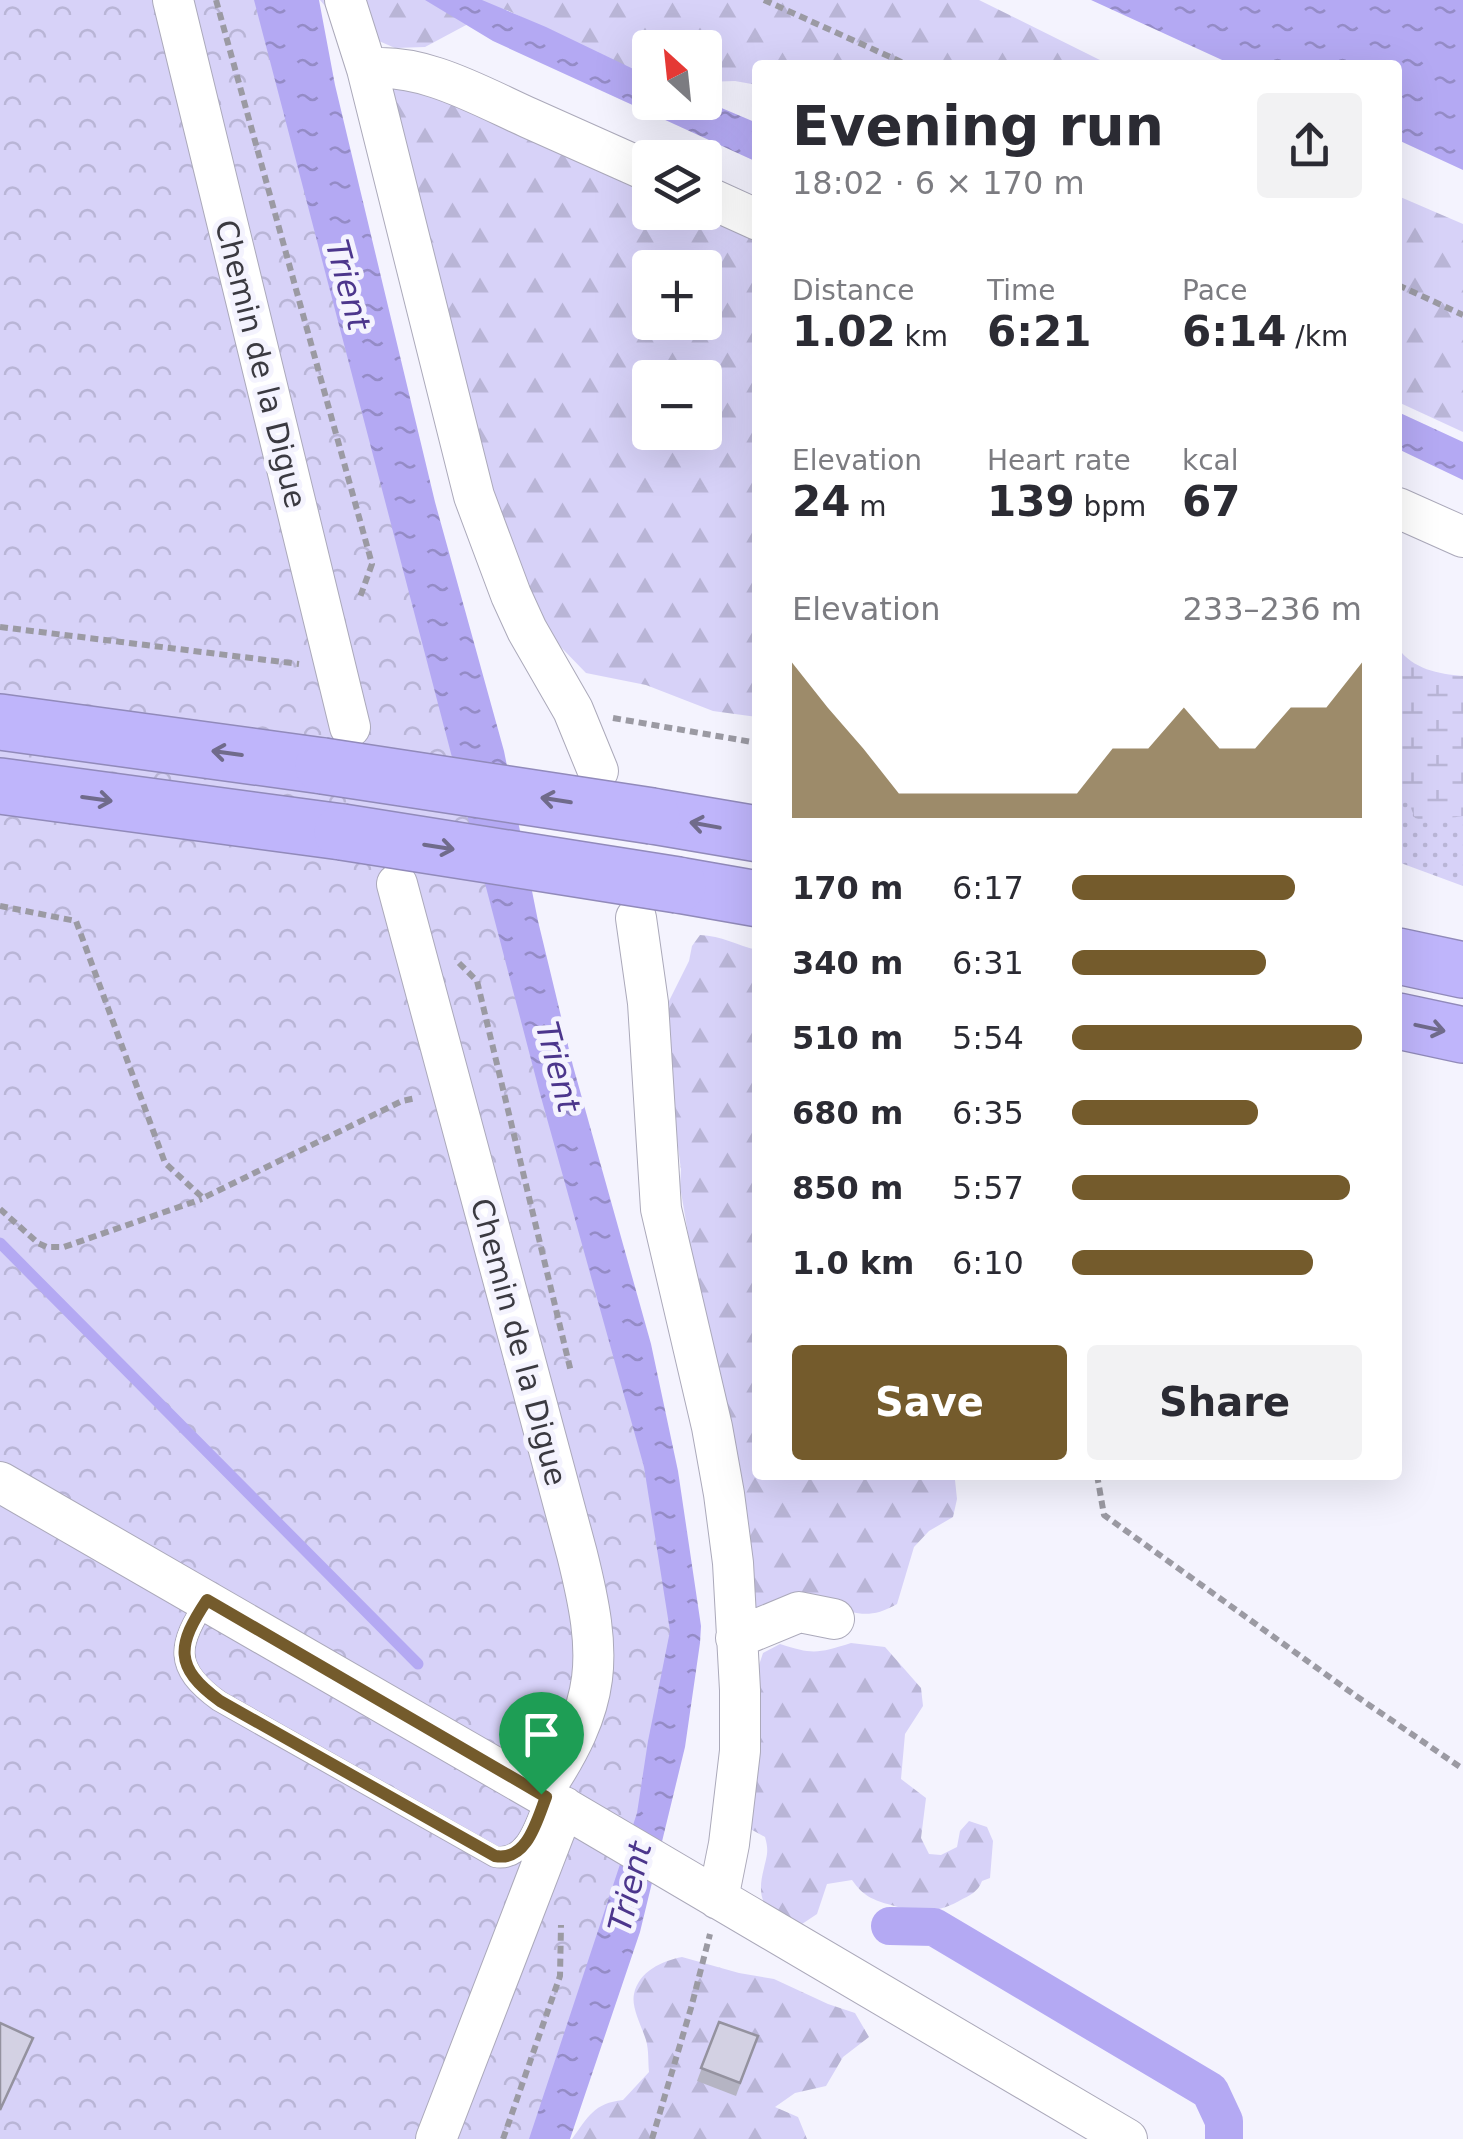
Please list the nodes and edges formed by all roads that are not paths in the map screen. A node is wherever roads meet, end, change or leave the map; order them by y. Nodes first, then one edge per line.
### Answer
1 (172, 0) edge
2 (345, 0) edge
3 (366, 69) junction
4 (632, 164) edge
5 (722, 204) edge
6 (752, 217) edge
7 (1402, 510) edge
8 (1463, 538) edge
9 (0, 722) edge
10 (337, 746) junction
11 (598, 771) dead end
12 (0, 786) edge
13 (752, 833) edge
14 (397, 884) dead end
15 (752, 899) edge
16 (657, 902) junction
17 (1402, 957) edge
18 (1463, 970) edge
19 (1402, 1022) edge
20 (1463, 1035) edge
21 (0, 1482) edge
22 (207, 1600) junction
23 (834, 1619) dead end
24 (736, 1638) junction
25 (562, 1806) junction
26 (708, 1893) junction
27 (436, 2139) edge
28 (1127, 2139) edge

1 - 10 street, Chemin de la Digue
2 - 3 street
3 - 4 street
3 - 11 street
5 - 6 street
7 - 8 street
10 -> 9 highway
13 -> 10 highway, bridge
12 -> 16 highway, bridge
14 - 25 street, Chemin de la Digue
15 - 16 highway
16 - 24 street
17 - 18 highway
19 -> 20 highway
21 - 22 street
22 - 25 street
22 - 25 lane
23 - 24 street
24 - 26 street
25 - 26 street
25 - 27 street, Chemin de la Digue
26 - 28 street

